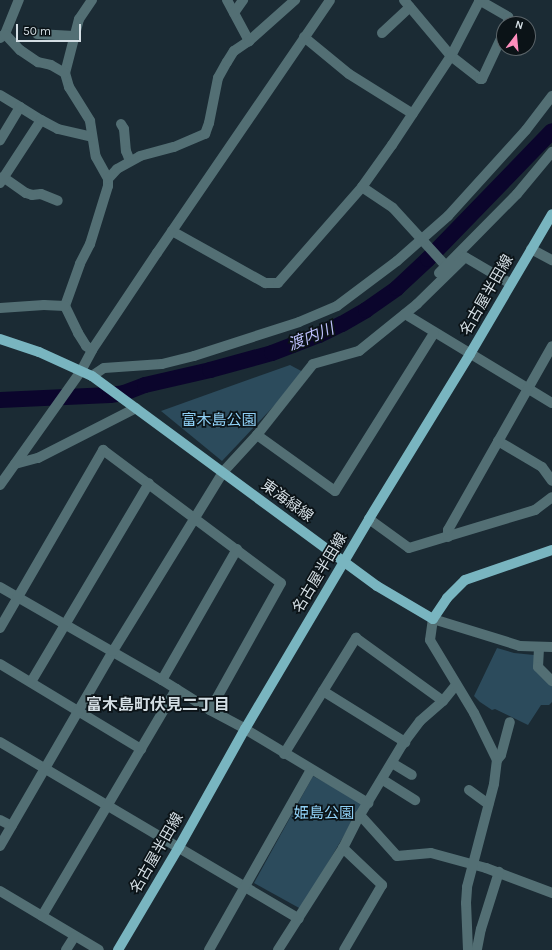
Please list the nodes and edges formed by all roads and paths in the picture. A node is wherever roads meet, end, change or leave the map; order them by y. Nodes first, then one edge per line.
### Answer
1 (19, 0) edge
2 (92, 0) edge
3 (227, 0) edge
4 (243, 0) edge
5 (295, 0) edge
6 (330, 0) edge
7 (480, 0) edge
8 (407, 3) edge
9 (234, 13) junction
10 (506, 16) edge
11 (382, 33) dead end
12 (37, 34) dead end
13 (3, 36) edge
14 (74, 36) junction
15 (304, 37) junction
16 (249, 41) junction
17 (496, 49) edge
18 (451, 56) junction
19 (65, 73) junction
20 (0, 95) edge
21 (552, 96) edge
22 (20, 107) junction
23 (413, 114) junction
24 (41, 120) junction
25 (121, 124) dead end
26 (92, 137) junction
27 (0, 140) edge
28 (552, 152) edge
29 (130, 161) junction
30 (108, 179) junction
31 (2, 180) edge
32 (362, 187) junction
33 (58, 201) dead end
34 (552, 214) edge
35 (172, 231) junction
36 (424, 240) junction
37 (531, 249) junction
38 (552, 260) edge
39 (446, 266) junction
40 (511, 284) junction
41 (417, 304) junction
42 (65, 306) junction
43 (0, 308) edge
44 (405, 314) junction
45 (434, 333) junction
46 (0, 338) edge
47 (552, 346) edge
48 (92, 350) junction
49 (470, 354) junction
50 (81, 371) junction
51 (92, 376) junction
52 (528, 389) junction
53 (552, 403) edge
54 (136, 408) junction
55 (257, 435) junction
56 (498, 441) junction
57 (15, 464) junction
58 (223, 472) junction
59 (1, 480) edge
60 (552, 481) edge
61 (149, 483) junction
62 (552, 496) edge
63 (195, 518) junction
64 (369, 519) junction
65 (448, 537) junction
66 (237, 549) junction
67 (552, 550) edge
68 (344, 561) junction
69 (0, 587) edge
70 (17, 597) junction
71 (433, 619) junction
72 (66, 624) junction
73 (0, 628) edge
74 (552, 647) edge
75 (539, 648) junction
76 (113, 652) junction
77 (0, 664) edge
78 (162, 680) junction
79 (552, 681) edge
80 (31, 682) junction
81 (456, 685) junction
82 (176, 689) junction
83 (323, 690) junction
84 (443, 701) junction
85 (210, 710) junction
86 (79, 712) junction
87 (510, 722) dead end
88 (245, 729) junction
89 (0, 742) edge
90 (405, 742) junction
91 (141, 749) junction
92 (284, 754) junction
93 (496, 760) junction
94 (392, 763) junction
95 (46, 769) junction
96 (309, 773) dead end
97 (412, 775) dead end
98 (383, 780) junction
99 (469, 790) dead end
100 (415, 800) dead end
101 (368, 803) junction
102 (488, 804) junction
103 (108, 805) junction
104 (360, 815) junction
105 (0, 820) edge
106 (12, 826) junction
107 (0, 846) edge
108 (179, 847) junction
109 (343, 848) junction
110 (472, 865) junction
111 (498, 872) junction
112 (245, 887) junction
113 (0, 891) edge
114 (552, 893) edge
115 (42, 916) junction
116 (299, 919) junction
117 (74, 937) junction
118 (66, 950) edge
119 (100, 950) edge
120 (118, 950) edge
121 (209, 950) edge
122 (278, 950) edge
123 (344, 950) edge
124 (473, 950) edge

1 - 13 street
2 - 14 street
3 - 9 street
4 - 9 street
5 - 16 street
6 - 15 street
7 - 10 street
7 - 18 street
8 - 11 street
8 - 18 street
9 - 16 street
12 - 14 street
13 - 19 street
14 - 19 street
15 - 23 street
15 - 35 street
16 - 29 street
17 - 18 street
18 - 23 street
19 - 26 street
20 - 22 street
21 - 36 street
22 - 24 street
22 - 27 street
23 - 32 street
24 - 26 street
24 - 31 street
25 - 29 street
26 - 30 street
28 - 39 street
29 - 30 street
30 - 42 street
31 - 33 street
32 - 35 street
32 - 36 street
34 - 37 main road, 名古屋半田線
35 - 48 street
36 - 39 street
36 - 51 street
37 - 38 street
37 - 40 main road, 名古屋半田線
39 - 41 street
40 - 41 street
40 - 49 main road, 名古屋半田線
41 - 44 street
42 - 43 street
42 - 48 street
44 - 45 street
44 - 55 street
45 - 49 street
45 - 55 street
46 - 50 main road, 東海緑線
47 - 52 street
48 - 50 street
49 - 52 street
49 - 64 main road, 名古屋半田線
50 - 51 main road, 東海緑線
50 - 57 street
51 - 54 main road, 東海緑線
52 - 53 street
52 - 56 street
54 - 57 street
54 - 58 main road, 東海緑線
55 - 58 street
56 - 60 street
56 - 65 street
57 - 59 street
58 - 63 street
58 - 68 main road, 東海緑線
61 - 63 street
61 - 70 street
61 - 72 street
62 - 65 street
63 - 66 street
63 - 76 street
64 - 65 street
64 - 68 main road, 名古屋半田線
66 - 78 street
66 - 85 street
67 - 71 main road
68 - 71 main road, 東海緑線
68 - 88 main road, 名古屋半田線
69 - 70 street
70 - 72 street
70 - 73 street
71 - 75 street
71 - 81 street
72 - 76 street
72 - 80 street
74 - 75 street
75 - 79 street
76 - 78 street
76 - 86 street
77 - 80 street
78 - 82 street
80 - 86 street
81 - 84 street
81 - 93 street
82 - 85 street
82 - 91 street
83 - 84 street
83 - 90 street
83 - 92 street
84 - 90 street
85 - 88 street
86 - 91 street
86 - 95 street
87 - 93 street
88 - 92 street
88 - 108 main road, 名古屋半田線
89 - 95 street
90 - 94 street
91 - 103 street
92 - 101 street
93 - 102 street
94 - 97 street
94 - 98 street
95 - 103 street
95 - 106 street
96 - 112 street
98 - 100 street
98 - 101 street
99 - 102 street
101 - 104 street
102 - 110 street
103 - 108 street
103 - 115 street
104 - 109 street
104 - 110 street
105 - 106 street
106 - 107 street
108 - 112 street
108 - 120 main road, 名古屋半田線
109 - 116 street
109 - 123 street
110 - 111 street
110 - 124 street
111 - 114 street
111 - 124 street
112 - 116 street
112 - 121 street
113 - 115 street
115 - 117 street
116 - 122 street
117 - 118 street
117 - 119 street

